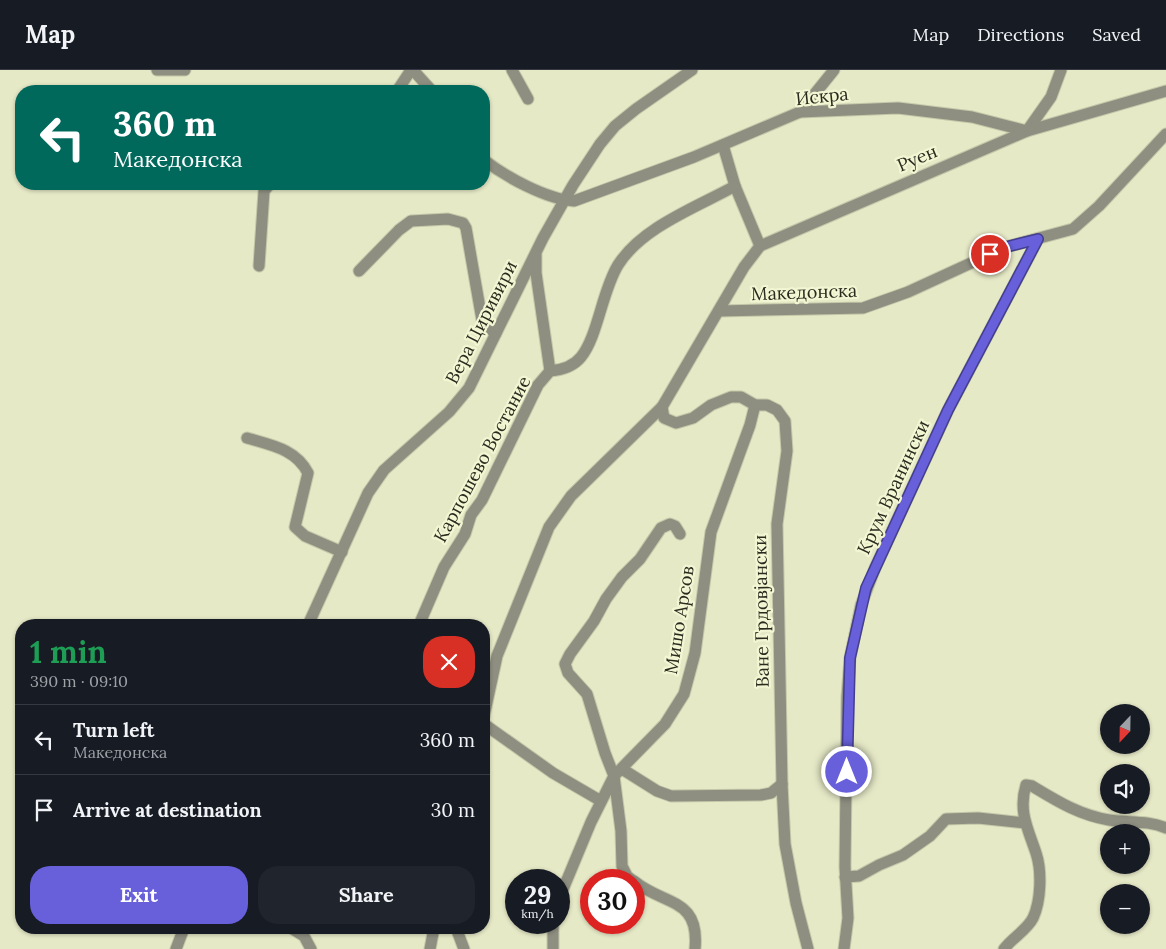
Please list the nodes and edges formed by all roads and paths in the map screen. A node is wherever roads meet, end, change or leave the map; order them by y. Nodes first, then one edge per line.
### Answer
1 (157, 70) edge
2 (185, 70) edge
3 (412, 70) edge
4 (512, 70) edge
5 (692, 70) edge
6 (834, 70) edge
7 (1061, 70) edge
8 (401, 85) edge
9 (426, 85) edge
10 (1166, 91) edge
11 (528, 99) dead end
12 (800, 112) junction
13 (1027, 131) junction
14 (1166, 134) edge
15 (723, 145) junction
16 (490, 164) edge
17 (735, 186) junction
18 (265, 190) edge
19 (564, 200) junction
20 (1038, 239) junction
21 (760, 246) junction
22 (536, 254) junction
23 (259, 266) dead end
24 (358, 271) dead end
25 (719, 311) junction
26 (496, 333) junction
27 (550, 371) junction
28 (755, 405) junction
29 (662, 407) junction
30 (247, 438) dead end
31 (680, 534) dead end
32 (342, 552) junction
33 (311, 619) edge
34 (422, 619) edge
35 (490, 688) edge
36 (490, 728) edge
37 (618, 773) junction
38 (782, 784) junction
39 (601, 802) junction
40 (1025, 823) junction
41 (1166, 828) edge
42 (624, 869) edge
43 (570, 874) edge
44 (845, 877) junction
45 (645, 887) edge
46 (182, 934) edge
47 (301, 934) edge
48 (433, 934) edge
49 (458, 934) edge
50 (553, 934) edge
51 (176, 949) edge
52 (311, 949) edge
53 (430, 949) edge
54 (464, 949) edge
55 (553, 949) edge
56 (695, 949) edge
57 (808, 949) edge
58 (844, 949) edge
59 (1004, 949) edge

1 - 2 street
3 - 8 street
3 - 9 street
4 - 11 street
5 - 19 street, Вера Циривири
6 - 12 street
7 - 13 street
10 - 13 street, Руен
12 - 13 street, Искра
12 - 15 street, Искра
13 - 21 street, Руен
14 - 20 street, Македонска
15 - 17 street
15 - 19 street, Искра
16 - 19 street
17 - 21 street
17 - 27 street, Карпошево Востание
18 - 23 street
19 - 22 street, Вера Циривири
20 - 25 street, Македонска
20 - 44 street, Крум Вранински
21 - 25 street, Руен
22 - 26 street, Вера Циривири
22 - 27 street
24 - 26 street
25 - 29 street, Руен
26 - 32 street, Вера Циривири
27 - 34 street, Карпошево Востание
28 - 29 street, Ване Грдовјански
28 - 37 street, Мишо Арсов
28 - 38 street, Ване Грдовјански
29 - 35 street, Руен
30 - 32 street
31 - 37 street
32 - 33 street, Вера Циривири
36 - 39 street
37 - 38 street
37 - 39 street, Мишо Арсов
37 - 42 street
38 - 57 street, Ване Грдовјански
39 - 43 street, Мишо Арсов
40 - 41 street
40 - 44 street
40 - 59 street
44 - 58 street, Крум Вранински
45 - 56 street
46 - 51 street
47 - 52 street
48 - 53 street
49 - 54 street
50 - 55 street

